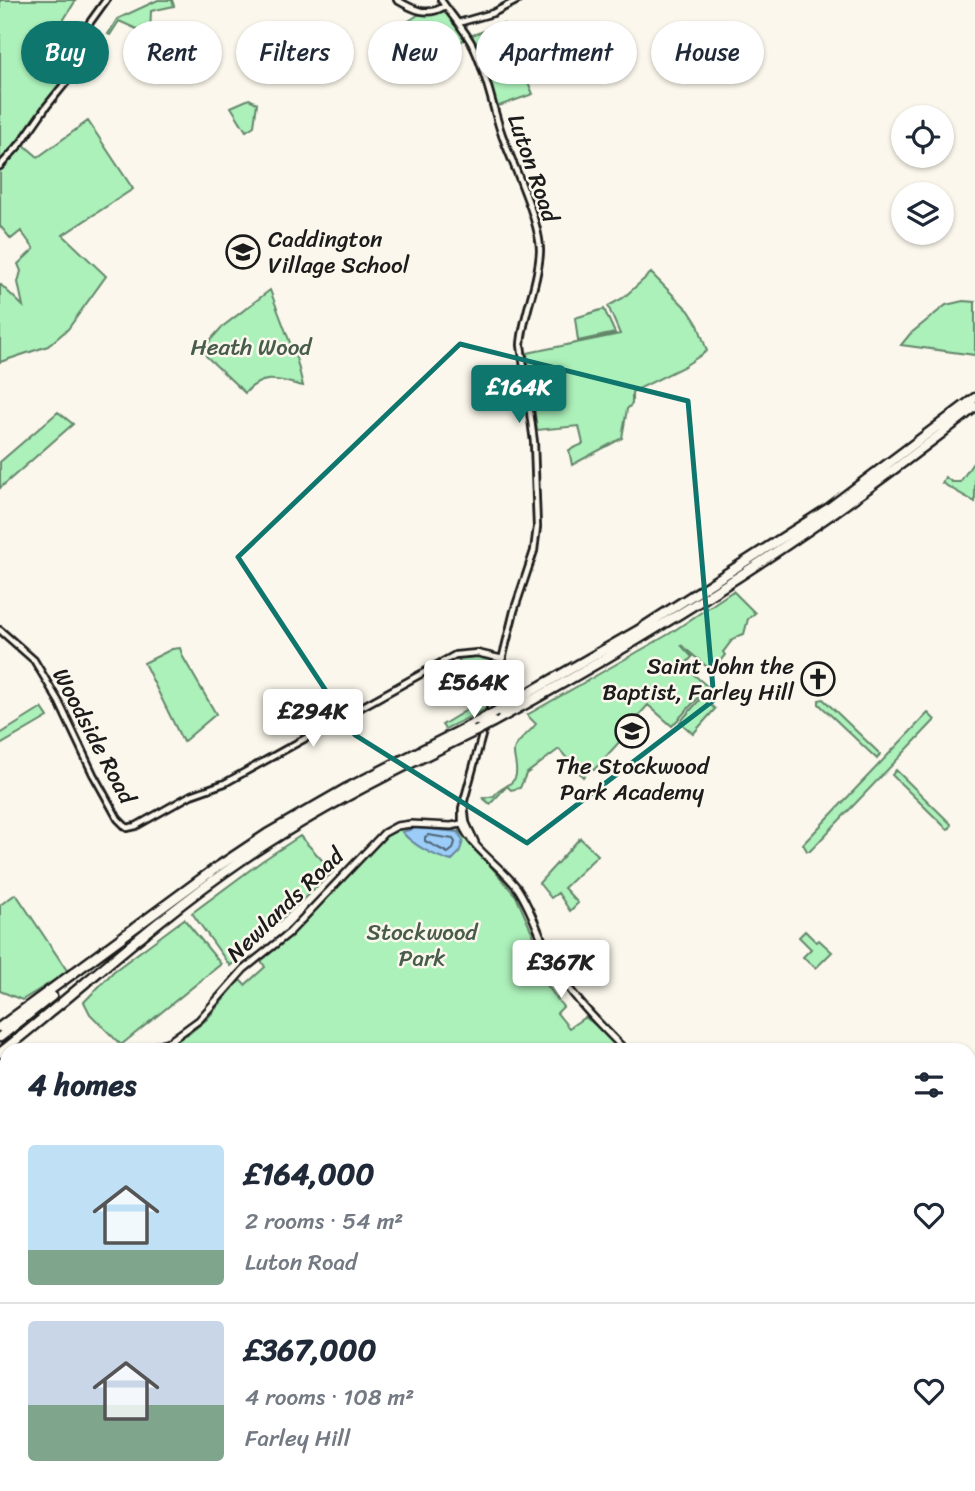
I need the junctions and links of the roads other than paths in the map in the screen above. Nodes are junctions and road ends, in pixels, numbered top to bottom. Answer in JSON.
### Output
{"nodes":[{"id":1,"x":106,"y":0,"type":"edge"},
{"id":2,"x":397,"y":0,"type":"edge"},
{"id":3,"x":441,"y":0,"type":"edge"},
{"id":4,"x":518,"y":0,"type":"edge"},
{"id":5,"x":445,"y":6,"type":"junction"},
{"id":6,"x":456,"y":21,"type":"edge"},
{"id":7,"x":462,"y":22,"type":"edge"},
{"id":8,"x":462,"y":29,"type":"edge"},
{"id":9,"x":0,"y":166,"type":"edge"},
{"id":10,"x":975,"y":398,"type":"edge"},
{"id":11,"x":975,"y":407,"type":"edge"},
{"id":12,"x":0,"y":630,"type":"edge"},
{"id":13,"x":503,"y":659,"type":"junction"},
{"id":14,"x":464,"y":823,"type":"junction"},
{"id":15,"x":452,"y":826,"type":"junction"},
{"id":16,"x":465,"y":833,"type":"junction"},
{"id":17,"x":475,"y":842,"type":"junction"},
{"id":18,"x":167,"y":905,"type":"junction"},
{"id":19,"x":54,"y":1010,"type":"junction"},
{"id":20,"x":0,"y":1027,"type":"edge"},
{"id":21,"x":0,"y":1038,"type":"edge"},
{"id":22,"x":15,"y":1043,"type":"edge"},
{"id":23,"x":17,"y":1043,"type":"edge"},
{"id":24,"x":162,"y":1043,"type":"edge"},
{"id":25,"x":618,"y":1043,"type":"edge"}],
"edges":[{"from":1,"to":9,"type":"street"},
{"from":2,"to":5,"type":"street"},
{"from":3,"to":5,"type":"street","name":"Luton Road"},
{"from":4,"to":7,"type":"street"},
{"from":5,"to":6,"type":"street","name":"Luton Road"},
{"from":8,"to":13,"type":"street","name":"Luton Road"},
{"from":10,"to":18,"type":"highway","bridge":true},
{"from":11,"to":19,"type":"highway","bridge":true},
{"from":12,"to":13,"type":"street","name":"Woodside Road"},
{"from":13,"to":14,"type":"street","name":"Luton Road"},
{"from":14,"to":15,"type":"main road","name":"Newlands Road"},
{"from":14,"to":16,"type":"main road"},
{"from":14,"to":17,"type":"main road"},
{"from":15,"to":16,"type":"main road"},
{"from":15,"to":24,"type":"main road","name":"Newlands Road"},
{"from":16,"to":17,"type":"main road"},
{"from":17,"to":25,"type":"main road"},
{"from":18,"to":20,"type":"highway"},
{"from":18,"to":21,"type":"highway"},
{"from":19,"to":22,"type":"highway"},
{"from":19,"to":23,"type":"highway"}]}
